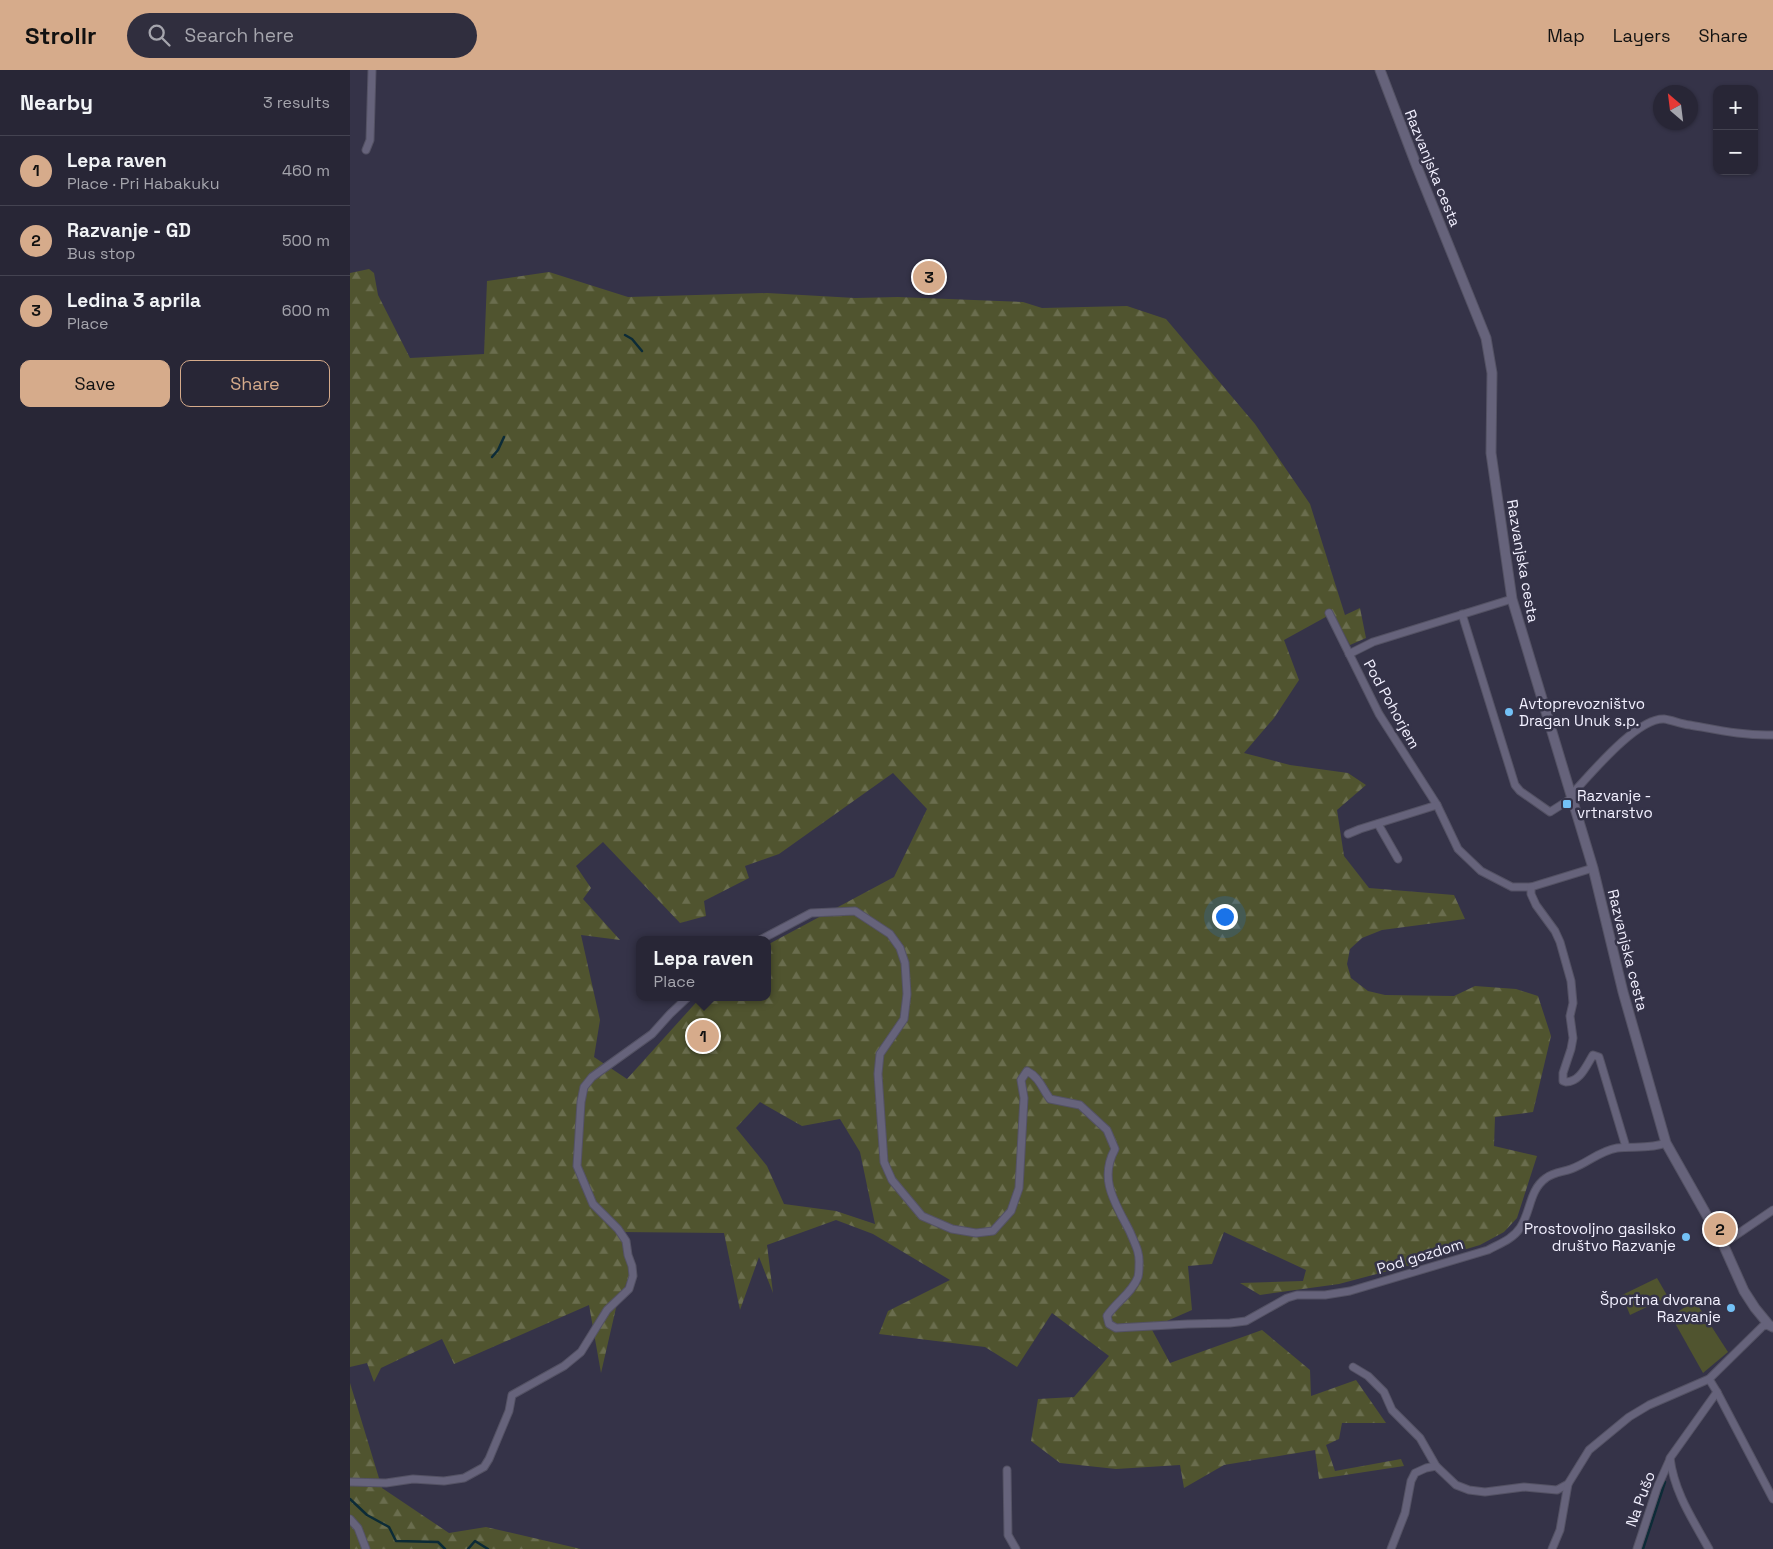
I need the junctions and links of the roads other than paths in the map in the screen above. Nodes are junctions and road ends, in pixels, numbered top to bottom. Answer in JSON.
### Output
{"nodes":[{"id":1,"x":372,"y":70,"type":"edge"},
{"id":2,"x":1380,"y":70,"type":"edge"},
{"id":3,"x":366,"y":150,"type":"dead end"},
{"id":4,"x":1512,"y":599,"type":"junction"},
{"id":5,"x":1329,"y":613,"type":"dead end"},
{"id":6,"x":1462,"y":614,"type":"junction"},
{"id":7,"x":1349,"y":654,"type":"junction"},
{"id":8,"x":1773,"y":735,"type":"edge"},
{"id":9,"x":1571,"y":796,"type":"junction"},
{"id":10,"x":1437,"y":805,"type":"junction"},
{"id":11,"x":1378,"y":824,"type":"junction"},
{"id":12,"x":1348,"y":834,"type":"dead end"},
{"id":13,"x":1398,"y":859,"type":"dead end"},
{"id":14,"x":1592,"y":868,"type":"junction"},
{"id":15,"x":1531,"y":887,"type":"junction"},
{"id":16,"x":768,"y":936,"type":"edge"},
{"id":17,"x":684,"y":1001,"type":"edge"},
{"id":18,"x":1666,"y":1143,"type":"junction"},
{"id":19,"x":1626,"y":1147,"type":"junction"},
{"id":20,"x":1773,"y":1210,"type":"edge"},
{"id":21,"x":1723,"y":1244,"type":"junction"},
{"id":22,"x":1768,"y":1326,"type":"edge"},
{"id":23,"x":1353,"y":1366,"type":"dead end"},
{"id":24,"x":1709,"y":1379,"type":"junction"},
{"id":25,"x":1717,"y":1392,"type":"junction"},
{"id":26,"x":1670,"y":1458,"type":"junction"},
{"id":27,"x":1436,"y":1466,"type":"junction"},
{"id":28,"x":1007,"y":1470,"type":"dead end"},
{"id":29,"x":350,"y":1482,"type":"edge"},
{"id":30,"x":1568,"y":1484,"type":"junction"},
{"id":31,"x":1773,"y":1499,"type":"edge"},
{"id":32,"x":350,"y":1518,"type":"edge"},
{"id":33,"x":366,"y":1549,"type":"edge"},
{"id":34,"x":1016,"y":1549,"type":"edge"},
{"id":35,"x":1391,"y":1549,"type":"edge"},
{"id":36,"x":1552,"y":1549,"type":"edge"},
{"id":37,"x":1637,"y":1549,"type":"edge"},
{"id":38,"x":1710,"y":1549,"type":"edge"}],
"edges":[{"from":1,"to":3,"type":"street"},
{"from":2,"to":4,"type":"street","name":"Razvanjska cesta"},
{"from":4,"to":6,"type":"street"},
{"from":4,"to":9,"type":"street","name":"Razvanjska cesta"},
{"from":5,"to":7,"type":"street","name":"Pod Pohorjem"},
{"from":6,"to":7,"type":"street"},
{"from":6,"to":9,"type":"street"},
{"from":7,"to":10,"type":"street","name":"Pod Pohorjem"},
{"from":8,"to":9,"type":"street"},
{"from":9,"to":14,"type":"street","name":"Razvanjska cesta"},
{"from":10,"to":11,"type":"street"},
{"from":10,"to":15,"type":"street","name":"Pod Pohorjem"},
{"from":11,"to":12,"type":"street"},
{"from":11,"to":13,"type":"street"},
{"from":14,"to":15,"type":"street","name":"Pod Pohorjem"},
{"from":14,"to":18,"type":"street","name":"Razvanjska cesta"},
{"from":15,"to":19,"type":"street"},
{"from":16,"to":19,"type":"street","name":"Pod gozdom"},
{"from":17,"to":29,"type":"street"},
{"from":18,"to":19,"type":"street","name":"Pod gozdom"},
{"from":18,"to":21,"type":"street","name":"Razvanjska cesta"},
{"from":20,"to":21,"type":"street"},
{"from":21,"to":22,"type":"street","name":"Razvanjska cesta"},
{"from":22,"to":24,"type":"street"},
{"from":23,"to":27,"type":"street"},
{"from":24,"to":25,"type":"street"},
{"from":24,"to":30,"type":"street"},
{"from":25,"to":26,"type":"street","name":"Na Pušo"},
{"from":25,"to":31,"type":"street"},
{"from":26,"to":37,"type":"street","name":"Na Pušo"},
{"from":26,"to":38,"type":"street"},
{"from":27,"to":30,"type":"street"},
{"from":27,"to":35,"type":"street"},
{"from":28,"to":34,"type":"street"},
{"from":30,"to":36,"type":"street"},
{"from":32,"to":33,"type":"street"}]}
